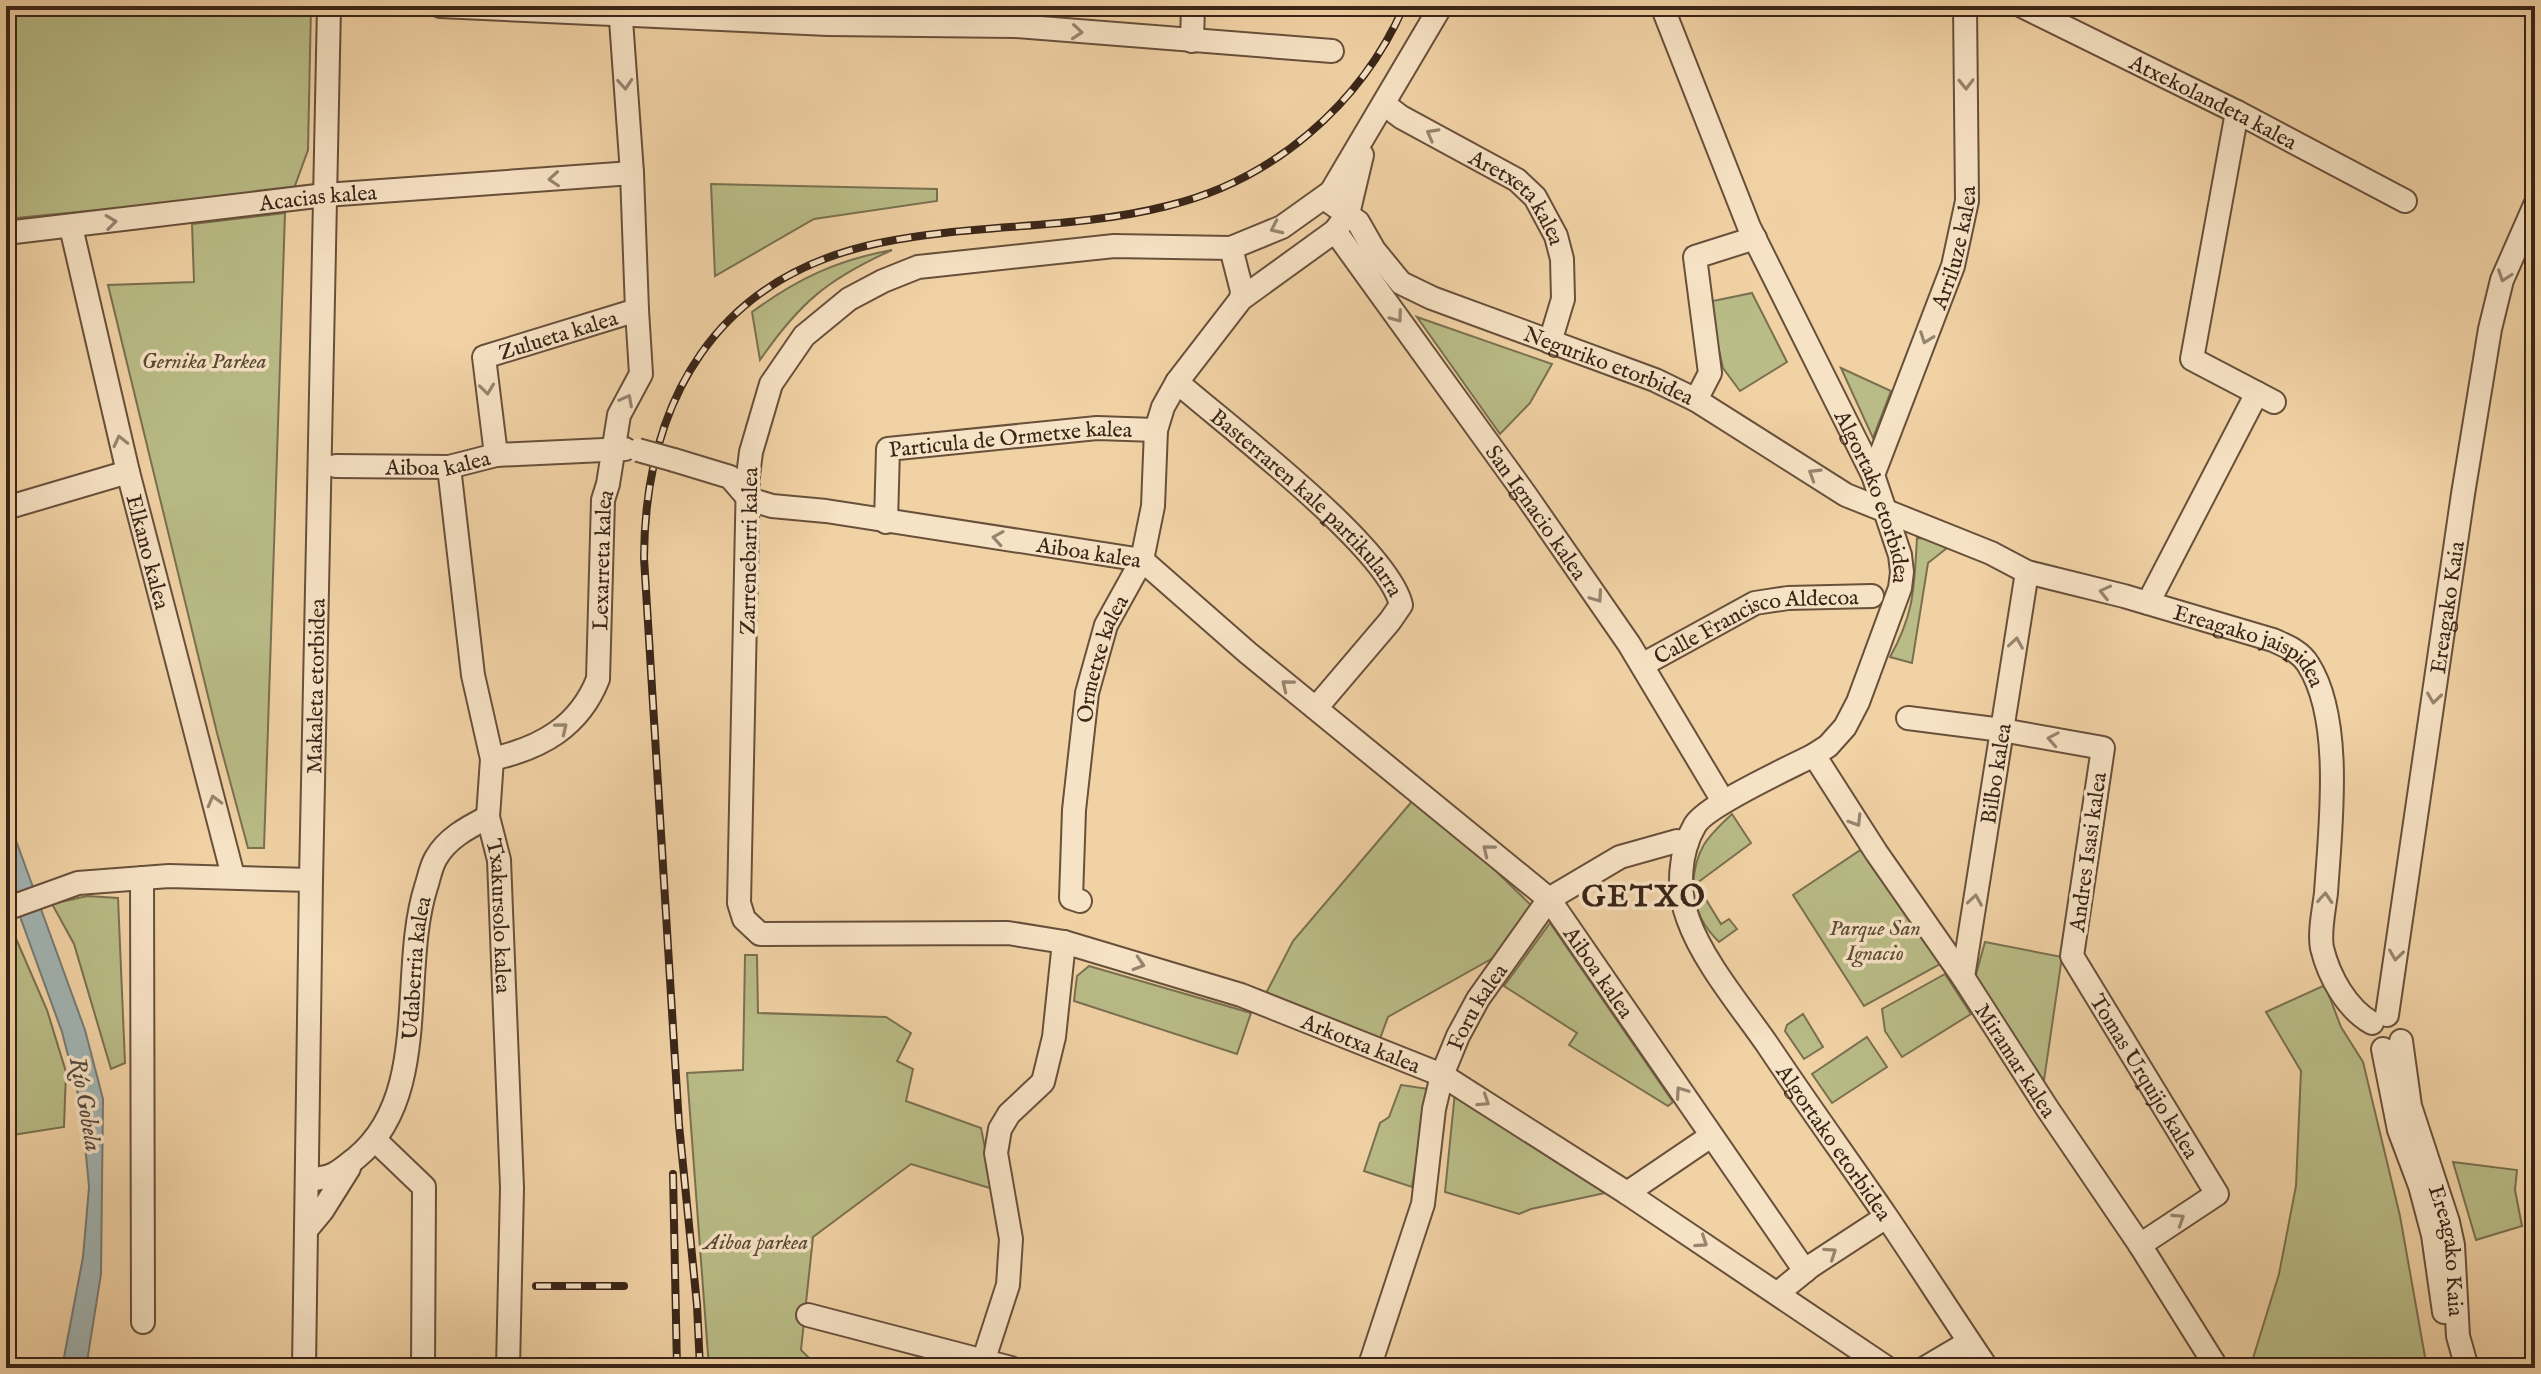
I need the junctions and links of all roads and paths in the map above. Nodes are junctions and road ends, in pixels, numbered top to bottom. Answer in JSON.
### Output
{"nodes":[{"id":1,"x":329,"y":6,"type":"edge"},
{"id":2,"x":440,"y":6,"type":"edge"},
{"id":3,"x":1193,"y":6,"type":"edge"},
{"id":4,"x":1441,"y":6,"type":"edge"},
{"id":5,"x":1662,"y":6,"type":"edge"},
{"id":6,"x":1965,"y":6,"type":"edge"},
{"id":7,"x":2022,"y":6,"type":"edge"},
{"id":8,"x":620,"y":10,"type":"edge"},
{"id":9,"x":797,"y":13,"type":"edge"},
{"id":10,"x":1192,"y":41,"type":"junction"},
{"id":11,"x":1332,"y":51,"type":"dead end"},
{"id":12,"x":1384,"y":104,"type":"junction"},
{"id":13,"x":2237,"y":112,"type":"junction"},
{"id":14,"x":1366,"y":135,"type":"junction"},
{"id":15,"x":632,"y":173,"type":"junction"},
{"id":16,"x":325,"y":195,"type":"junction"},
{"id":17,"x":1324,"y":198,"type":"junction"},
{"id":18,"x":2405,"y":201,"type":"dead end"},
{"id":19,"x":2535,"y":205,"type":"edge"},
{"id":20,"x":1341,"y":223,"type":"junction"},
{"id":21,"x":71,"y":227,"type":"junction"},
{"id":22,"x":6,"y":233,"type":"edge"},
{"id":23,"x":1755,"y":238,"type":"junction"},
{"id":24,"x":1231,"y":248,"type":"junction"},
{"id":25,"x":1240,"y":288,"type":"junction"},
{"id":26,"x":636,"y":310,"type":"junction"},
{"id":27,"x":1550,"y":342,"type":"junction"},
{"id":28,"x":1177,"y":382,"type":"junction"},
{"id":29,"x":1696,"y":400,"type":"junction"},
{"id":30,"x":1156,"y":430,"type":"junction"},
{"id":31,"x":613,"y":448,"type":"junction"},
{"id":32,"x":496,"y":455,"type":"junction"},
{"id":33,"x":336,"y":466,"type":"dead end"},
{"id":34,"x":449,"y":467,"type":"junction"},
{"id":35,"x":128,"y":472,"type":"junction"},
{"id":36,"x":1873,"y":475,"type":"junction"},
{"id":37,"x":749,"y":499,"type":"junction"},
{"id":38,"x":6,"y":508,"type":"edge"},
{"id":39,"x":1883,"y":508,"type":"junction"},
{"id":40,"x":886,"y":522,"type":"junction"},
{"id":41,"x":1142,"y":560,"type":"junction"},
{"id":42,"x":2027,"y":572,"type":"junction"},
{"id":43,"x":1872,"y":596,"type":"dead end"},
{"id":44,"x":2148,"y":603,"type":"junction"},
{"id":45,"x":1642,"y":665,"type":"junction"},
{"id":46,"x":1316,"y":708,"type":"junction"},
{"id":47,"x":1908,"y":718,"type":"dead end"},
{"id":48,"x":2002,"y":730,"type":"junction"},
{"id":49,"x":1814,"y":755,"type":"junction"},
{"id":50,"x":492,"y":759,"type":"junction"},
{"id":51,"x":1723,"y":801,"type":"junction"},
{"id":52,"x":488,"y":817,"type":"junction"},
{"id":53,"x":1687,"y":843,"type":"junction"},
{"id":54,"x":233,"y":876,"type":"junction"},
{"id":55,"x":142,"y":878,"type":"junction"},
{"id":56,"x":311,"y":880,"type":"junction"},
{"id":57,"x":1549,"y":899,"type":"junction"},
{"id":58,"x":1080,"y":901,"type":"dead end"},
{"id":59,"x":6,"y":909,"type":"edge"},
{"id":60,"x":760,"y":934,"type":"joint"},
{"id":61,"x":1064,"y":942,"type":"junction"},
{"id":62,"x":2072,"y":956,"type":"joint"},
{"id":63,"x":1963,"y":977,"type":"junction"},
{"id":64,"x":2380,"y":1019,"type":"junction"},
{"id":65,"x":2392,"y":1045,"type":"junction"},
{"id":66,"x":1442,"y":1075,"type":"junction"},
{"id":67,"x":308,"y":1129,"type":"junction"},
{"id":68,"x":1711,"y":1136,"type":"junction"},
{"id":69,"x":375,"y":1140,"type":"junction"},
{"id":70,"x":353,"y":1160,"type":"junction"},
{"id":71,"x":307,"y":1180,"type":"junction"},
{"id":72,"x":1627,"y":1193,"type":"junction"},
{"id":73,"x":1886,"y":1217,"type":"junction"},
{"id":74,"x":307,"y":1229,"type":"junction"},
{"id":75,"x":2140,"y":1245,"type":"junction"},
{"id":76,"x":1805,"y":1271,"type":"junction"},
{"id":77,"x":1778,"y":1293,"type":"junction"},
{"id":78,"x":808,"y":1315,"type":"dead end"},
{"id":79,"x":143,"y":1322,"type":"dead end"},
{"id":80,"x":1969,"y":1342,"type":"junction"},
{"id":81,"x":982,"y":1364,"type":"edge"},
{"id":82,"x":304,"y":1368,"type":"edge"},
{"id":83,"x":423,"y":1368,"type":"edge"},
{"id":84,"x":508,"y":1368,"type":"edge"},
{"id":85,"x":1011,"y":1368,"type":"edge"},
{"id":86,"x":1369,"y":1368,"type":"edge"},
{"id":87,"x":1887,"y":1368,"type":"edge"},
{"id":88,"x":1925,"y":1368,"type":"edge"},
{"id":89,"x":1987,"y":1368,"type":"edge"},
{"id":90,"x":2217,"y":1368,"type":"edge"},
{"id":91,"x":2451,"y":1368,"type":"edge"},
{"id":92,"x":2467,"y":1368,"type":"edge"}],
"edges":[{"from":1,"to":16,"type":"street","name":"Makaleta etorbidea"},
{"from":2,"to":8,"type":"street"},
{"from":3,"to":10,"type":"street"},
{"from":4,"to":12,"type":"street"},
{"from":5,"to":23,"type":"street","name":"Algortako etorbidea"},
{"from":6,"to":36,"type":"street","name":"Arriluze kalea","one_way":true},
{"from":7,"to":13,"type":"street","name":"Atxekolandeta kalea"},
{"from":8,"to":9,"type":"street"},
{"from":8,"to":15,"type":"street","name":"Lexarreta kalea","one_way":true},
{"from":9,"to":10,"type":"street","one_way":true},
{"from":10,"to":11,"type":"street"},
{"from":12,"to":14,"type":"street"},
{"from":27,"to":12,"type":"street","name":"Aretxeta kalea","one_way":true},
{"from":13,"to":18,"type":"street","name":"Atxekolandeta kalea"},
{"from":13,"to":44,"type":"street"},
{"from":14,"to":17,"type":"street"},
{"from":14,"to":20,"type":"street"},
{"from":15,"to":16,"type":"street","name":"Acacias kalea","one_way":true},
{"from":15,"to":26,"type":"street","name":"Lexarreta kalea"},
{"from":21,"to":16,"type":"street","name":"Acacias kalea","one_way":true},
{"from":16,"to":56,"type":"street","name":"Makaleta etorbidea"},
{"from":17,"to":20,"type":"street","name":"Neguriko etorbidea"},
{"from":17,"to":24,"type":"street","one_way":true},
{"from":19,"to":64,"type":"street","name":"Ereagako Kaia","one_way":true},
{"from":20,"to":25,"type":"street"},
{"from":20,"to":27,"type":"street","name":"Neguriko etorbidea"},
{"from":20,"to":45,"type":"street","name":"San Ignacio kalea","one_way":true},
{"from":21,"to":22,"type":"street","name":"Acacias kalea"},
{"from":35,"to":21,"type":"street","name":"Elkano kalea","one_way":true},
{"from":23,"to":29,"type":"street"},
{"from":23,"to":36,"type":"street","name":"Algortako etorbidea"},
{"from":24,"to":25,"type":"street"},
{"from":24,"to":37,"type":"street","name":"Zarrenebarri kalea"},
{"from":25,"to":28,"type":"street","name":"Ormetxe kalea"},
{"from":31,"to":26,"type":"street","name":"Lexarreta kalea","one_way":true},
{"from":26,"to":32,"type":"street","name":"Zulueta kalea","one_way":true},
{"from":27,"to":29,"type":"street","name":"Neguriko etorbidea"},
{"from":28,"to":30,"type":"street","name":"Ormetxe kalea"},
{"from":28,"to":46,"type":"street","name":"Basterraren kale partikularra"},
{"from":39,"to":29,"type":"street","name":"Neguriko etorbidea","one_way":true},
{"from":30,"to":40,"type":"street","name":"Particula de Ormetxe kalea"},
{"from":30,"to":41,"type":"street","name":"Ormetxe kalea"},
{"from":31,"to":32,"type":"street","name":"Aiboa kalea"},
{"from":31,"to":37,"type":"street","name":"Aiboa kalea","bridge":true},
{"from":50,"to":31,"type":"street","name":"Lexarreta kalea","one_way":true},
{"from":32,"to":34,"type":"street","name":"Aiboa kalea"},
{"from":33,"to":34,"type":"street","name":"Aiboa kalea"},
{"from":34,"to":50,"type":"street","name":"Txakursolo kalea"},
{"from":35,"to":38,"type":"street"},
{"from":54,"to":35,"type":"street","name":"Elkano kalea","one_way":true},
{"from":36,"to":39,"type":"street","name":"Algortako etorbidea"},
{"from":37,"to":40,"type":"street","name":"Aiboa kalea"},
{"from":37,"to":60,"type":"street","name":"Zarrenebarri kalea"},
{"from":39,"to":42,"type":"street","name":"Ereagako jaispidea"},
{"from":39,"to":49,"type":"street","name":"Algortako etorbidea"},
{"from":41,"to":40,"type":"street","name":"Aiboa kalea","one_way":true},
{"from":46,"to":41,"type":"street","name":"Aiboa kalea","one_way":true},
{"from":41,"to":58,"type":"street","name":"Ormetxe kalea"},
{"from":44,"to":42,"type":"street","name":"Ereagako jaispidea","one_way":true},
{"from":48,"to":42,"type":"street","name":"Bilbo kalea","one_way":true},
{"from":43,"to":45,"type":"street","name":"Calle Francisco Aldecoa"},
{"from":64,"to":44,"type":"street","name":"Ereagako jaispidea","one_way":true},
{"from":45,"to":51,"type":"street","name":"San Ignacio kalea"},
{"from":57,"to":46,"type":"street","name":"Aiboa kalea","one_way":true},
{"from":47,"to":48,"type":"street"},
{"from":62,"to":48,"type":"street","name":"Andres Isasi kalea","one_way":true},
{"from":63,"to":48,"type":"street","name":"Bilbo kalea","one_way":true},
{"from":49,"to":51,"type":"street","name":"Algortako etorbidea"},
{"from":49,"to":63,"type":"street","name":"Miramar kalea","one_way":true},
{"from":50,"to":52,"type":"street","name":"Txakursolo kalea"},
{"from":51,"to":53,"type":"street","name":"Algortako etorbidea"},
{"from":52,"to":69,"type":"street","name":"Udaberria kalea"},
{"from":52,"to":84,"type":"street","name":"Txakursolo kalea"},
{"from":53,"to":57,"type":"street","name":"Foru kalea"},
{"from":53,"to":73,"type":"street","name":"Algortako etorbidea"},
{"from":54,"to":55,"type":"street"},
{"from":54,"to":56,"type":"street"},
{"from":55,"to":59,"type":"street"},
{"from":55,"to":79,"type":"street"},
{"from":56,"to":67,"type":"street","name":"Makaleta etorbidea"},
{"from":57,"to":66,"type":"street","name":"Foru kalea"},
{"from":68,"to":57,"type":"street","name":"Aiboa kalea","one_way":true},
{"from":60,"to":61,"type":"street","name":"Arkotxa kalea"},
{"from":61,"to":66,"type":"street","name":"Arkotxa kalea","one_way":true},
{"from":61,"to":81,"type":"street"},
{"from":75,"to":62,"type":"street","name":"Tomas Urquijo kalea","one_way":true},
{"from":63,"to":75,"type":"street","name":"Miramar kalea"},
{"from":64,"to":65,"type":"street","name":"Ereagako Kaia"},
{"from":65,"to":91,"type":"street","name":"Ereagako Kaia"},
{"from":65,"to":92,"type":"street","name":"Ereagako Kaia"},
{"from":66,"to":72,"type":"street","name":"Arkotxa kalea","one_way":true},
{"from":66,"to":86,"type":"street","name":"Foru kalea"},
{"from":67,"to":70,"type":"street"},
{"from":67,"to":71,"type":"street","name":"Makaleta etorbidea"},
{"from":68,"to":72,"type":"street"},
{"from":68,"to":76,"type":"street","name":"Aiboa kalea"},
{"from":69,"to":70,"type":"street","name":"Udaberria kalea"},
{"from":69,"to":83,"type":"street"},
{"from":70,"to":71,"type":"street","name":"Udaberria kalea"},
{"from":70,"to":74,"type":"street"},
{"from":71,"to":74,"type":"street","name":"Makaleta etorbidea"},
{"from":72,"to":77,"type":"street","name":"Arkotxa kalea","one_way":true},
{"from":76,"to":73,"type":"street","one_way":true},
{"from":73,"to":80,"type":"street","name":"Algortako etorbidea"},
{"from":74,"to":82,"type":"street","name":"Makaleta etorbidea"},
{"from":75,"to":90,"type":"street","name":"Miramar kalea"},
{"from":76,"to":77,"type":"street"},
{"from":77,"to":87,"type":"street","name":"Arkotxa kalea"},
{"from":78,"to":81,"type":"street"},
{"from":80,"to":88,"type":"street"},
{"from":80,"to":89,"type":"street","name":"Algortako etorbidea"},
{"from":81,"to":85,"type":"street"}]}
